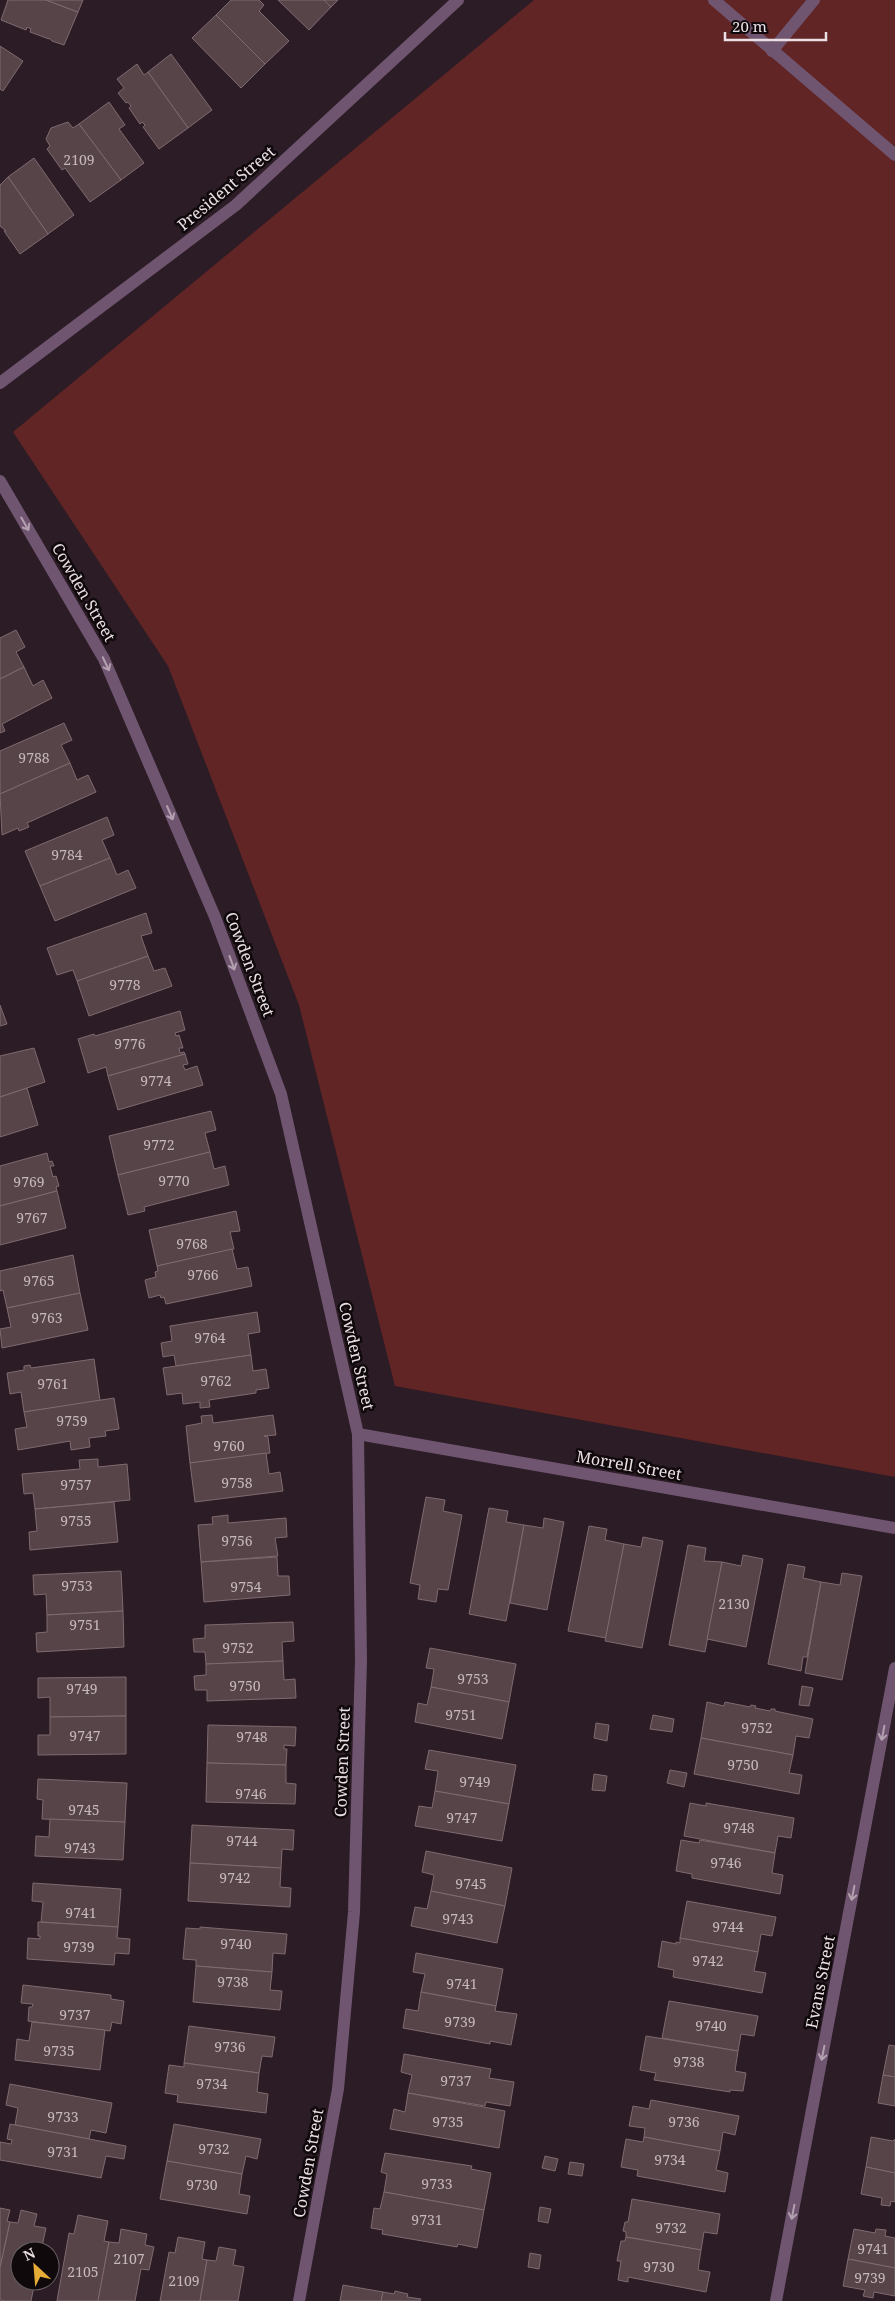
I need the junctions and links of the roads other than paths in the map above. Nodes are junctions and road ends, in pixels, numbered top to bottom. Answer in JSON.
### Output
{"nodes":[{"id":1,"x":458,"y":0,"type":"edge"},
{"id":2,"x":714,"y":0,"type":"edge"},
{"id":3,"x":814,"y":0,"type":"edge"},
{"id":4,"x":772,"y":51,"type":"junction"},
{"id":5,"x":895,"y":155,"type":"edge"},
{"id":6,"x":0,"y":383,"type":"edge"},
{"id":7,"x":0,"y":481,"type":"edge"},
{"id":8,"x":358,"y":1434,"type":"junction"},
{"id":9,"x":895,"y":1528,"type":"edge"},
{"id":10,"x":895,"y":1668,"type":"edge"},
{"id":11,"x":299,"y":2301,"type":"edge"},
{"id":12,"x":776,"y":2301,"type":"edge"}],
"edges":[{"from":1,"to":6,"type":"street","name":"President Street"},
{"from":2,"to":4,"type":"street"},
{"from":3,"to":4,"type":"street"},
{"from":4,"to":5,"type":"street"},
{"from":7,"to":8,"type":"street","name":"Cowden Street","one_way":true},
{"from":8,"to":9,"type":"street","name":"Morrell Street"},
{"from":8,"to":11,"type":"street","name":"Cowden Street"},
{"from":10,"to":12,"type":"street","name":"Evans Street","one_way":true}]}
